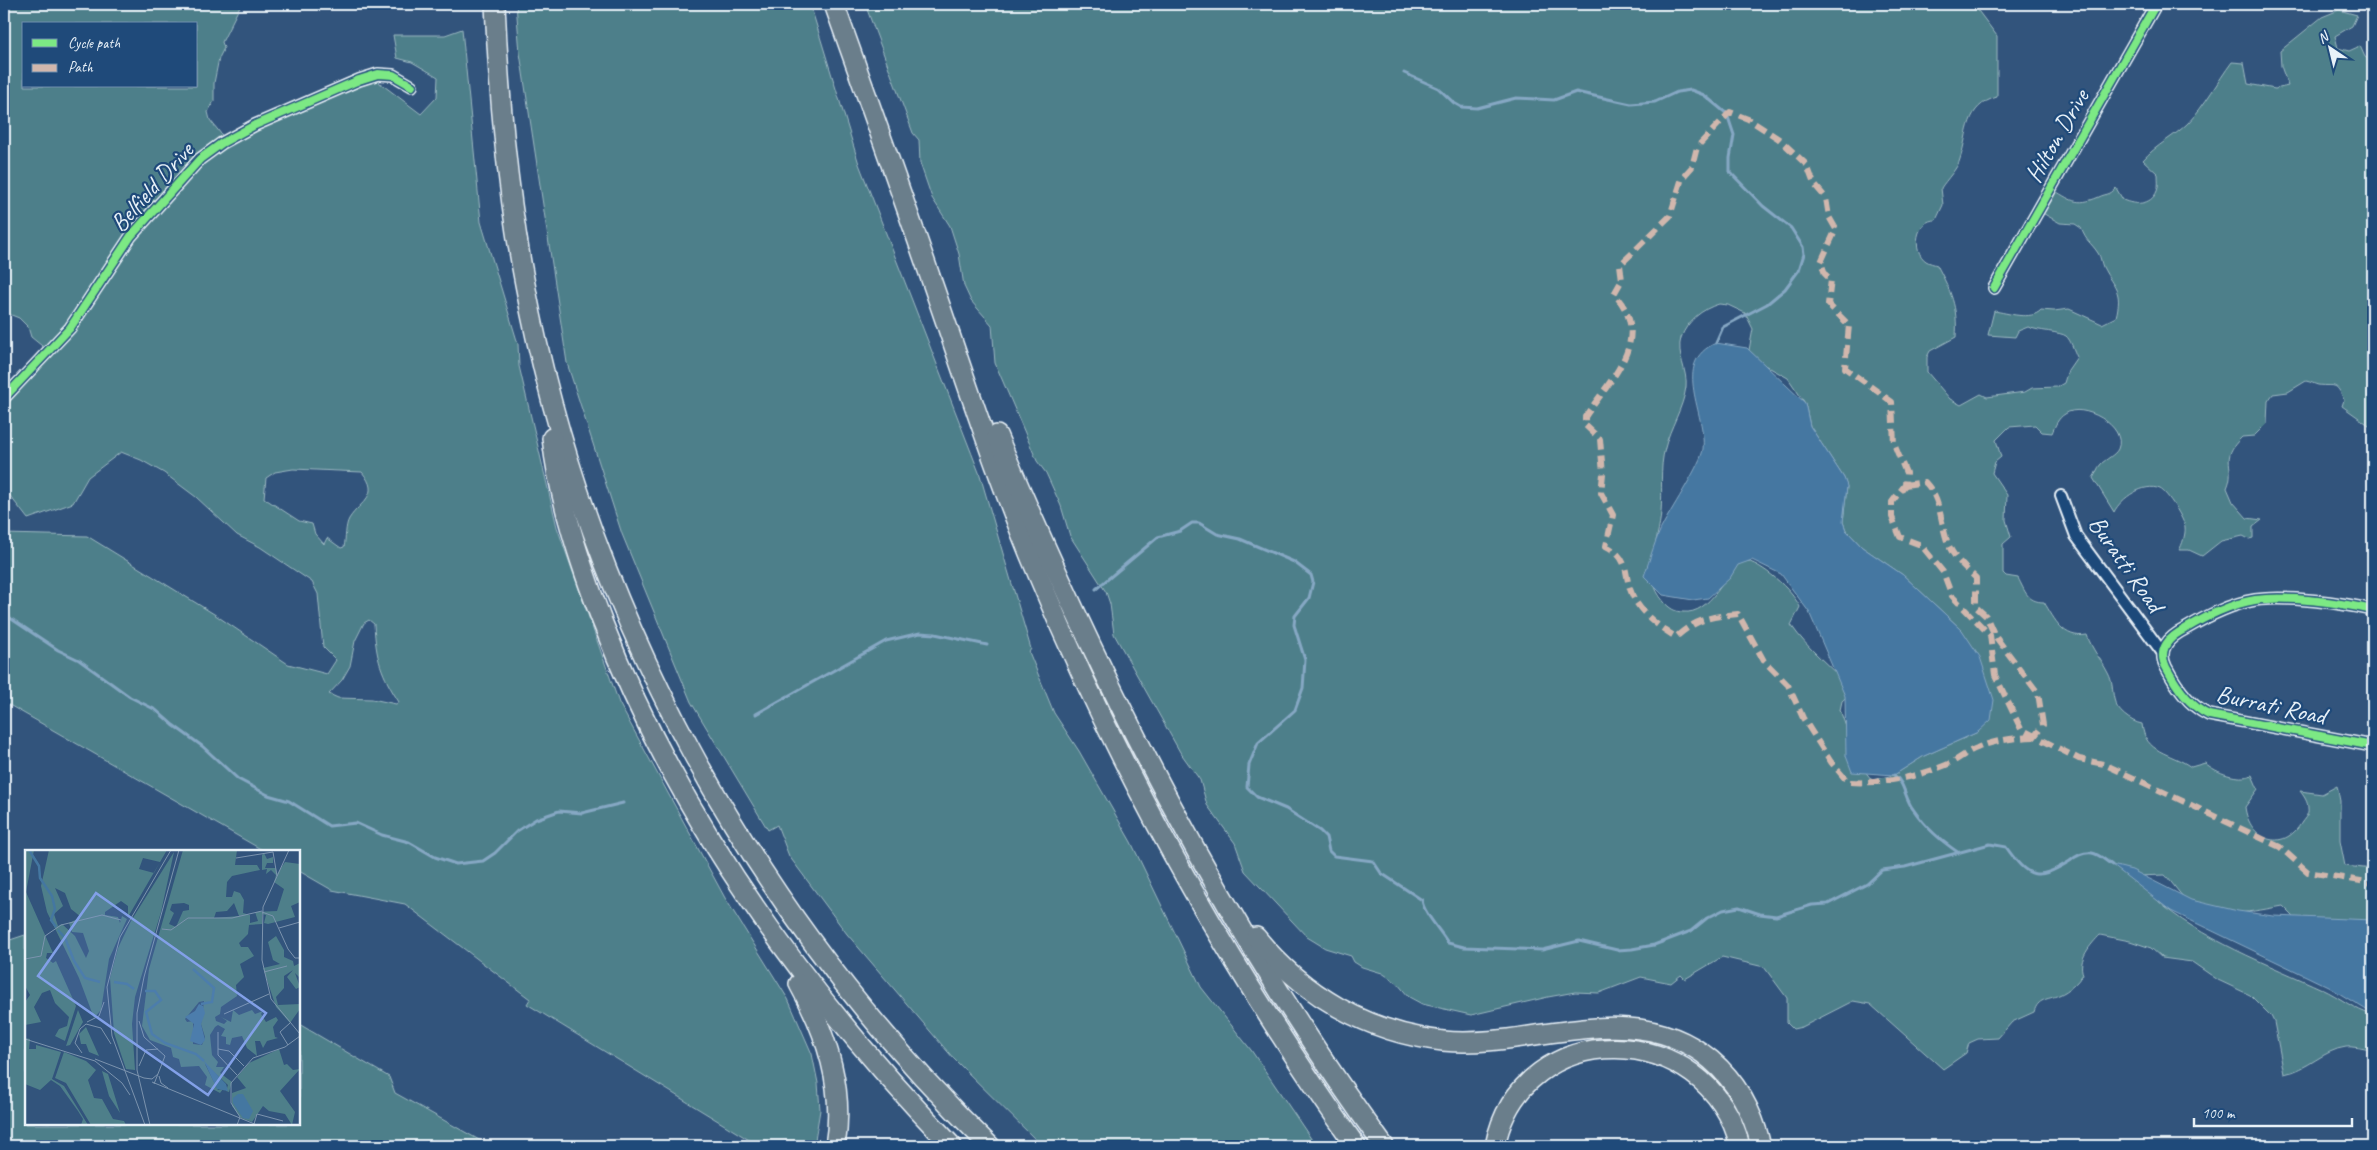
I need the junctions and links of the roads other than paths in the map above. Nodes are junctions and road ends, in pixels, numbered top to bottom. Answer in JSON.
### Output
{"nodes":[{"id":1,"x":495,"y":4,"type":"edge"},
{"id":2,"x":834,"y":4,"type":"edge"},
{"id":3,"x":2156,"y":4,"type":"edge"},
{"id":4,"x":412,"y":86,"type":"dead end"},
{"id":5,"x":934,"y":286,"type":"junction"},
{"id":6,"x":1994,"y":288,"type":"dead end"},
{"id":7,"x":546,"y":379,"type":"junction"},
{"id":8,"x":4,"y":398,"type":"edge"},
{"id":9,"x":2061,"y":496,"type":"dead end"},
{"id":10,"x":2373,"y":610,"type":"edge"},
{"id":11,"x":2162,"y":652,"type":"junction"},
{"id":12,"x":2373,"y":746,"type":"edge"},
{"id":13,"x":1178,"y":818,"type":"junction"},
{"id":14,"x":763,"y":920,"type":"junction"},
{"id":15,"x":835,"y":1146,"type":"edge"},
{"id":16,"x":952,"y":1146,"type":"edge"},
{"id":17,"x":990,"y":1146,"type":"edge"},
{"id":18,"x":1356,"y":1146,"type":"edge"},
{"id":19,"x":1384,"y":1146,"type":"edge"},
{"id":20,"x":1496,"y":1146,"type":"edge"},
{"id":21,"x":1740,"y":1146,"type":"edge"},
{"id":22,"x":1761,"y":1146,"type":"edge"}],
"edges":[{"from":1,"to":7,"type":"highway"},
{"from":2,"to":5,"type":"highway"},
{"from":3,"to":6,"type":"street","name":"Hilton Drive"},
{"from":4,"to":8,"type":"street","name":"Belfield Drive"},
{"from":5,"to":13,"type":"highway"},
{"from":5,"to":18,"type":"highway"},
{"from":7,"to":14,"type":"highway"},
{"from":7,"to":17,"type":"highway"},
{"from":9,"to":11,"type":"street","name":"Buratti Road"},
{"from":10,"to":11,"type":"street"},
{"from":11,"to":12,"type":"street","name":"Burrati Road"},
{"from":13,"to":19,"type":"highway"},
{"from":13,"to":22,"type":"highway"},
{"from":14,"to":15,"type":"highway"},
{"from":14,"to":16,"type":"highway"},
{"from":20,"to":21,"type":"highway"}]}
